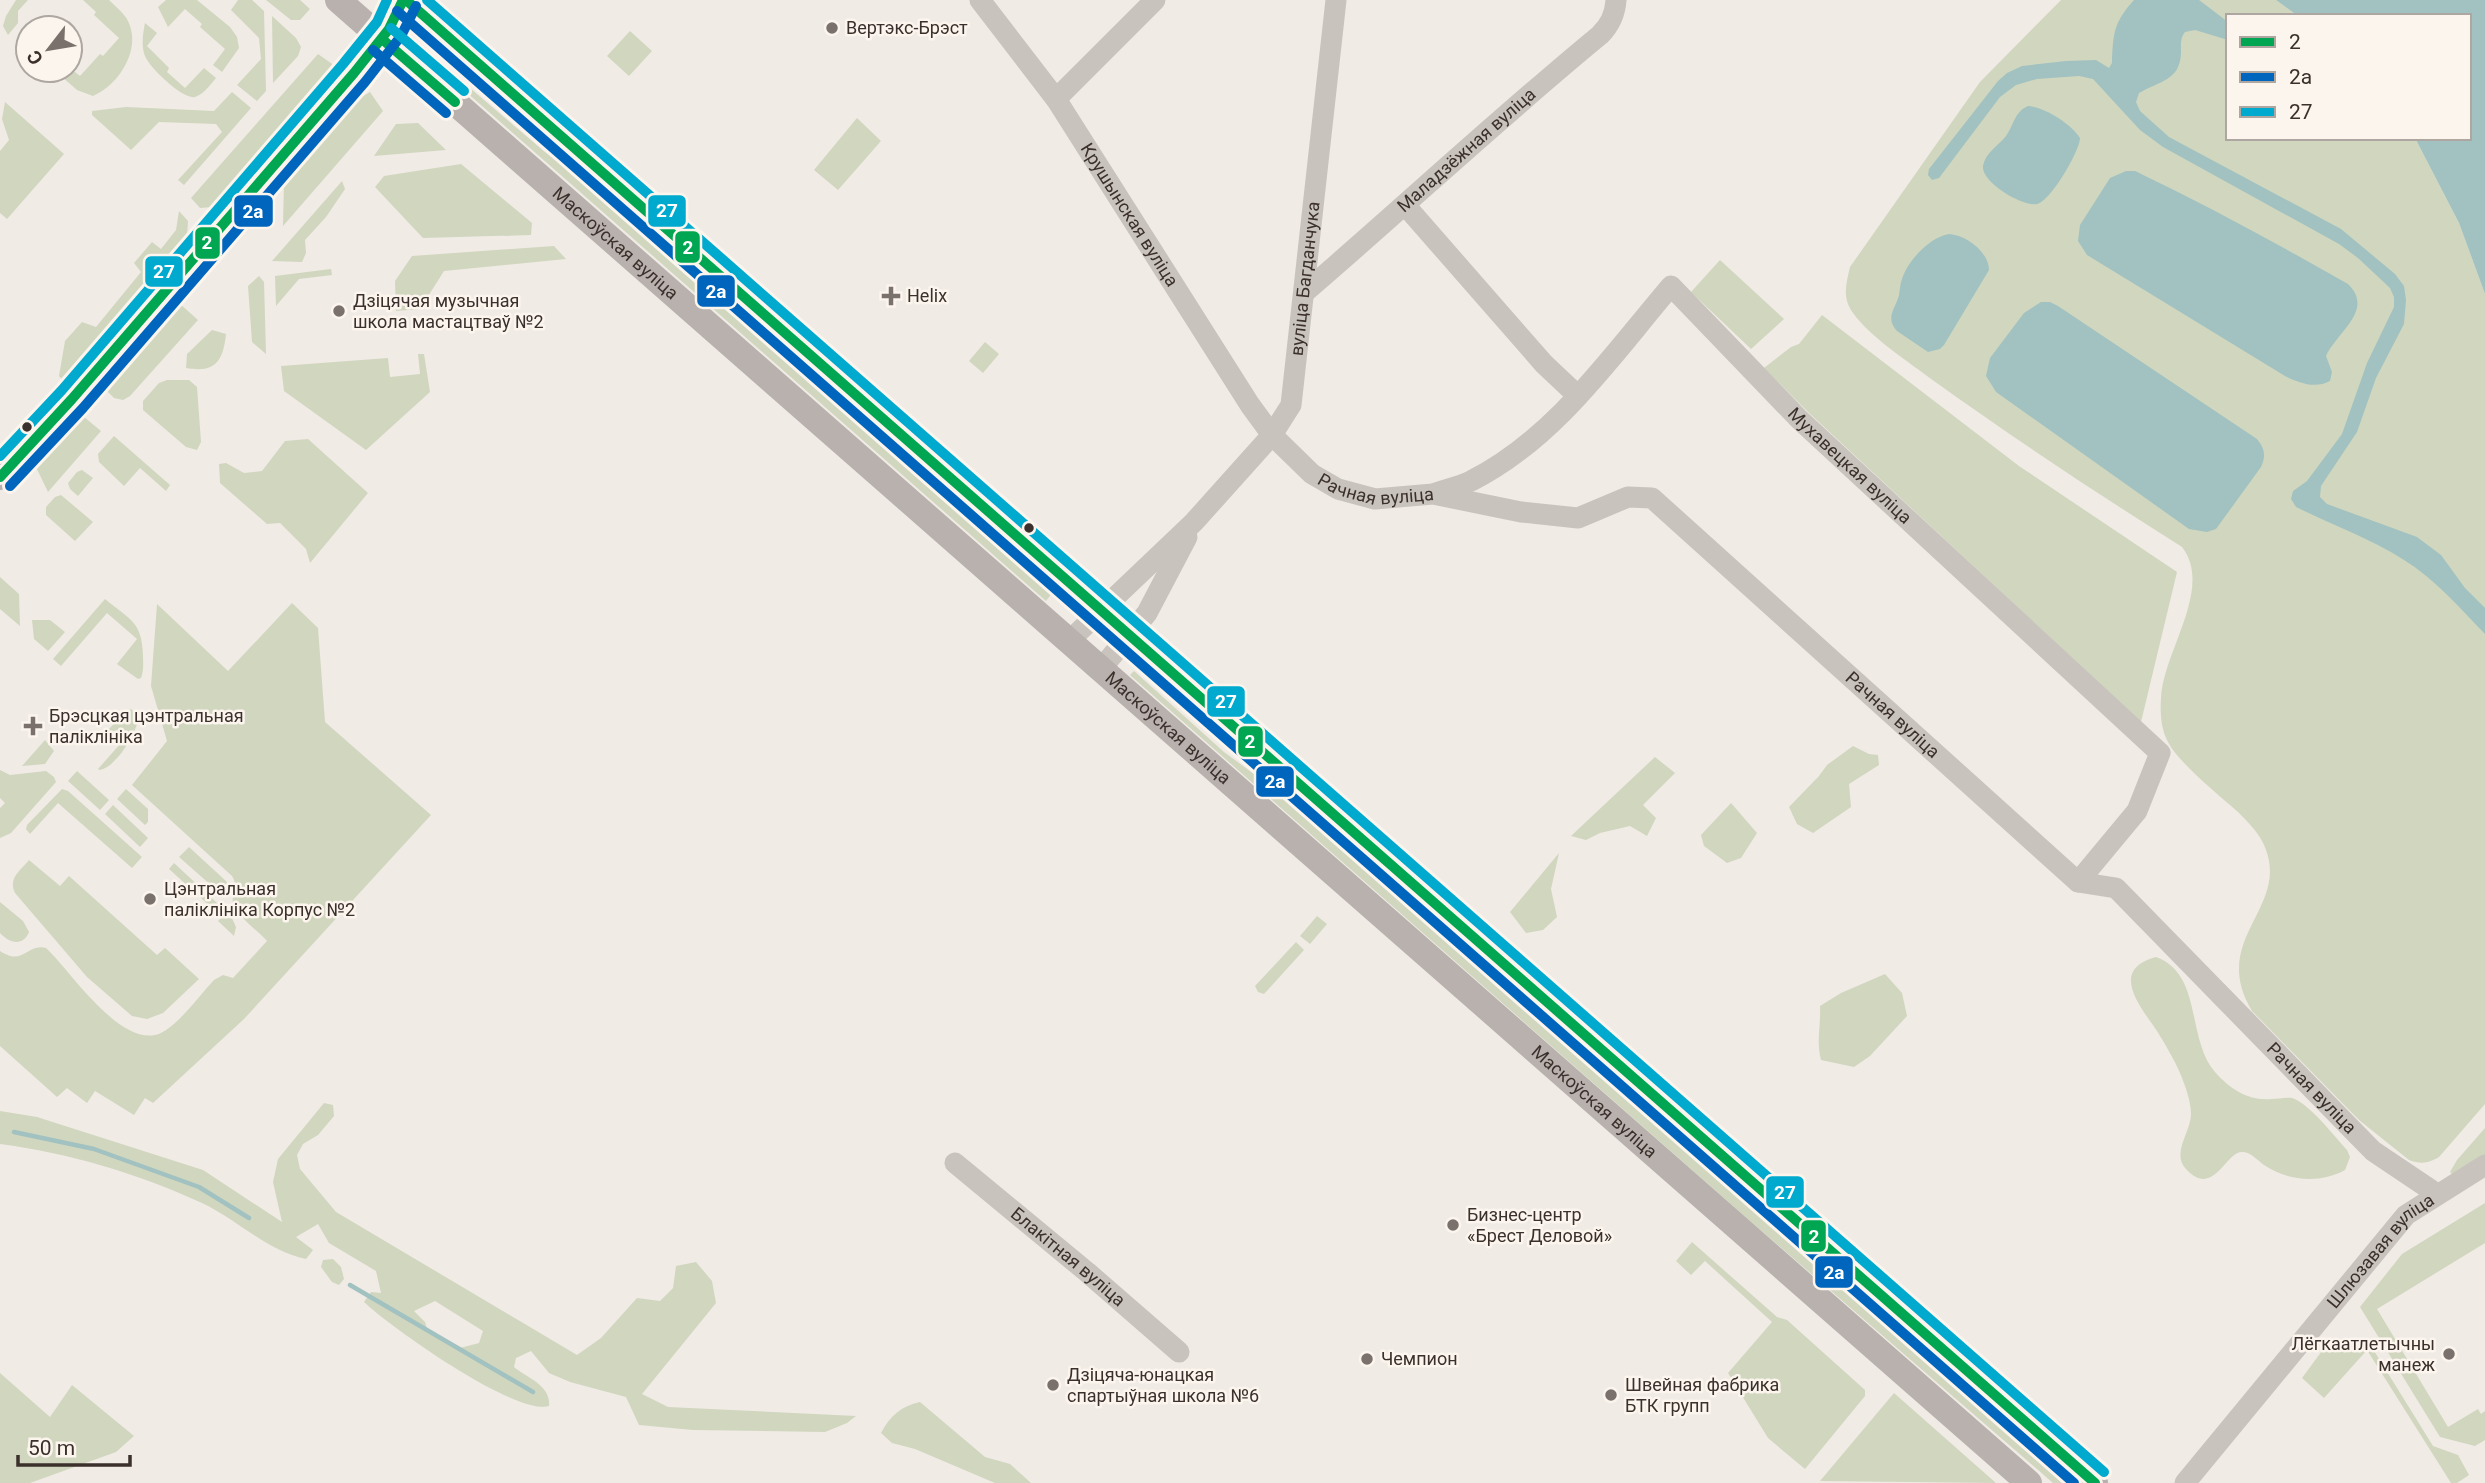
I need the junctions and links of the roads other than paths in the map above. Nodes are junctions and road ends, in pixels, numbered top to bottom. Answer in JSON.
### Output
{"nodes":[{"id":1,"x":338,"y":0,"type":"edge"},
{"id":2,"x":405,"y":0,"type":"edge"},
{"id":3,"x":981,"y":0,"type":"edge"},
{"id":4,"x":1155,"y":0,"type":"edge"},
{"id":5,"x":1336,"y":0,"type":"edge"},
{"id":6,"x":1616,"y":0,"type":"edge"},
{"id":7,"x":382,"y":39,"type":"junction"},
{"id":8,"x":1056,"y":99,"type":"junction"},
{"id":9,"x":1405,"y":205,"type":"junction"},
{"id":10,"x":1305,"y":292,"type":"junction"},
{"id":11,"x":1578,"y":396,"type":"junction"},
{"id":12,"x":1272,"y":435,"type":"junction"},
{"id":13,"x":0,"y":477,"type":"edge"},
{"id":14,"x":1433,"y":494,"type":"junction"},
{"id":15,"x":1194,"y":523,"type":"junction"},
{"id":16,"x":1100,"y":611,"type":"junction"},
{"id":17,"x":1129,"y":636,"type":"junction"},
{"id":18,"x":1069,"y":641,"type":"junction"},
{"id":19,"x":1101,"y":669,"type":"junction"},
{"id":20,"x":2078,"y":882,"type":"junction"},
{"id":21,"x":956,"y":1163,"type":"dead end"},
{"id":22,"x":2485,"y":1165,"type":"edge"},
{"id":23,"x":2437,"y":1194,"type":"junction"},
{"id":24,"x":1179,"y":1352,"type":"dead end"},
{"id":25,"x":2029,"y":1483,"type":"edge"},
{"id":26,"x":2095,"y":1483,"type":"edge"},
{"id":27,"x":2185,"y":1483,"type":"edge"}],
"edges":[{"from":1,"to":7,"type":"main road","name":"Маскоўская вуліца"},
{"from":2,"to":7,"type":"main road"},
{"from":2,"to":16,"type":"main road"},
{"from":3,"to":8,"type":"street","name":"Крушынская вуліца"},
{"from":4,"to":8,"type":"street"},
{"from":5,"to":10,"type":"street","name":"вуліца Багданчука"},
{"from":6,"to":9,"type":"street","name":"Маладзёжная вуліца"},
{"from":7,"to":13,"type":"main road"},
{"from":7,"to":18,"type":"main road","name":"Маскоўская вуліца"},
{"from":8,"to":12,"type":"street","name":"Крушынская вуліца"},
{"from":9,"to":10,"type":"street","name":"Маладзёжная вуліца"},
{"from":9,"to":11,"type":"street"},
{"from":10,"to":12,"type":"street","name":"вуліца Багданчука"},
{"from":11,"to":14,"type":"street","name":"Мухавецкая вуліца"},
{"from":11,"to":20,"type":"street","name":"Мухавецкая вуліца"},
{"from":12,"to":14,"type":"street","name":"Рачная вуліца"},
{"from":12,"to":15,"type":"street","name":"вуліца Багданчука"},
{"from":14,"to":20,"type":"street","name":"Рачная вуліца"},
{"from":15,"to":16,"type":"street","name":"вуліца Багданчука"},
{"from":15,"to":17,"type":"street","name":"вуліца Багданчука"},
{"from":16,"to":17,"type":"main road"},
{"from":16,"to":18,"type":"street","name":"вуліца Багданчука"},
{"from":17,"to":19,"type":"street","name":"вуліца Багданчука"},
{"from":17,"to":26,"type":"main road"},
{"from":18,"to":19,"type":"main road","name":"Маскоўская вуліца"},
{"from":19,"to":25,"type":"main road","name":"Маскоўская вуліца"},
{"from":20,"to":23,"type":"street","name":"Рачная вуліца"},
{"from":21,"to":24,"type":"street","name":"Блакітная вуліца"},
{"from":22,"to":23,"type":"street","name":"Шлюзавая вуліца"},
{"from":23,"to":27,"type":"street","name":"Шлюзавая вуліца"}]}
